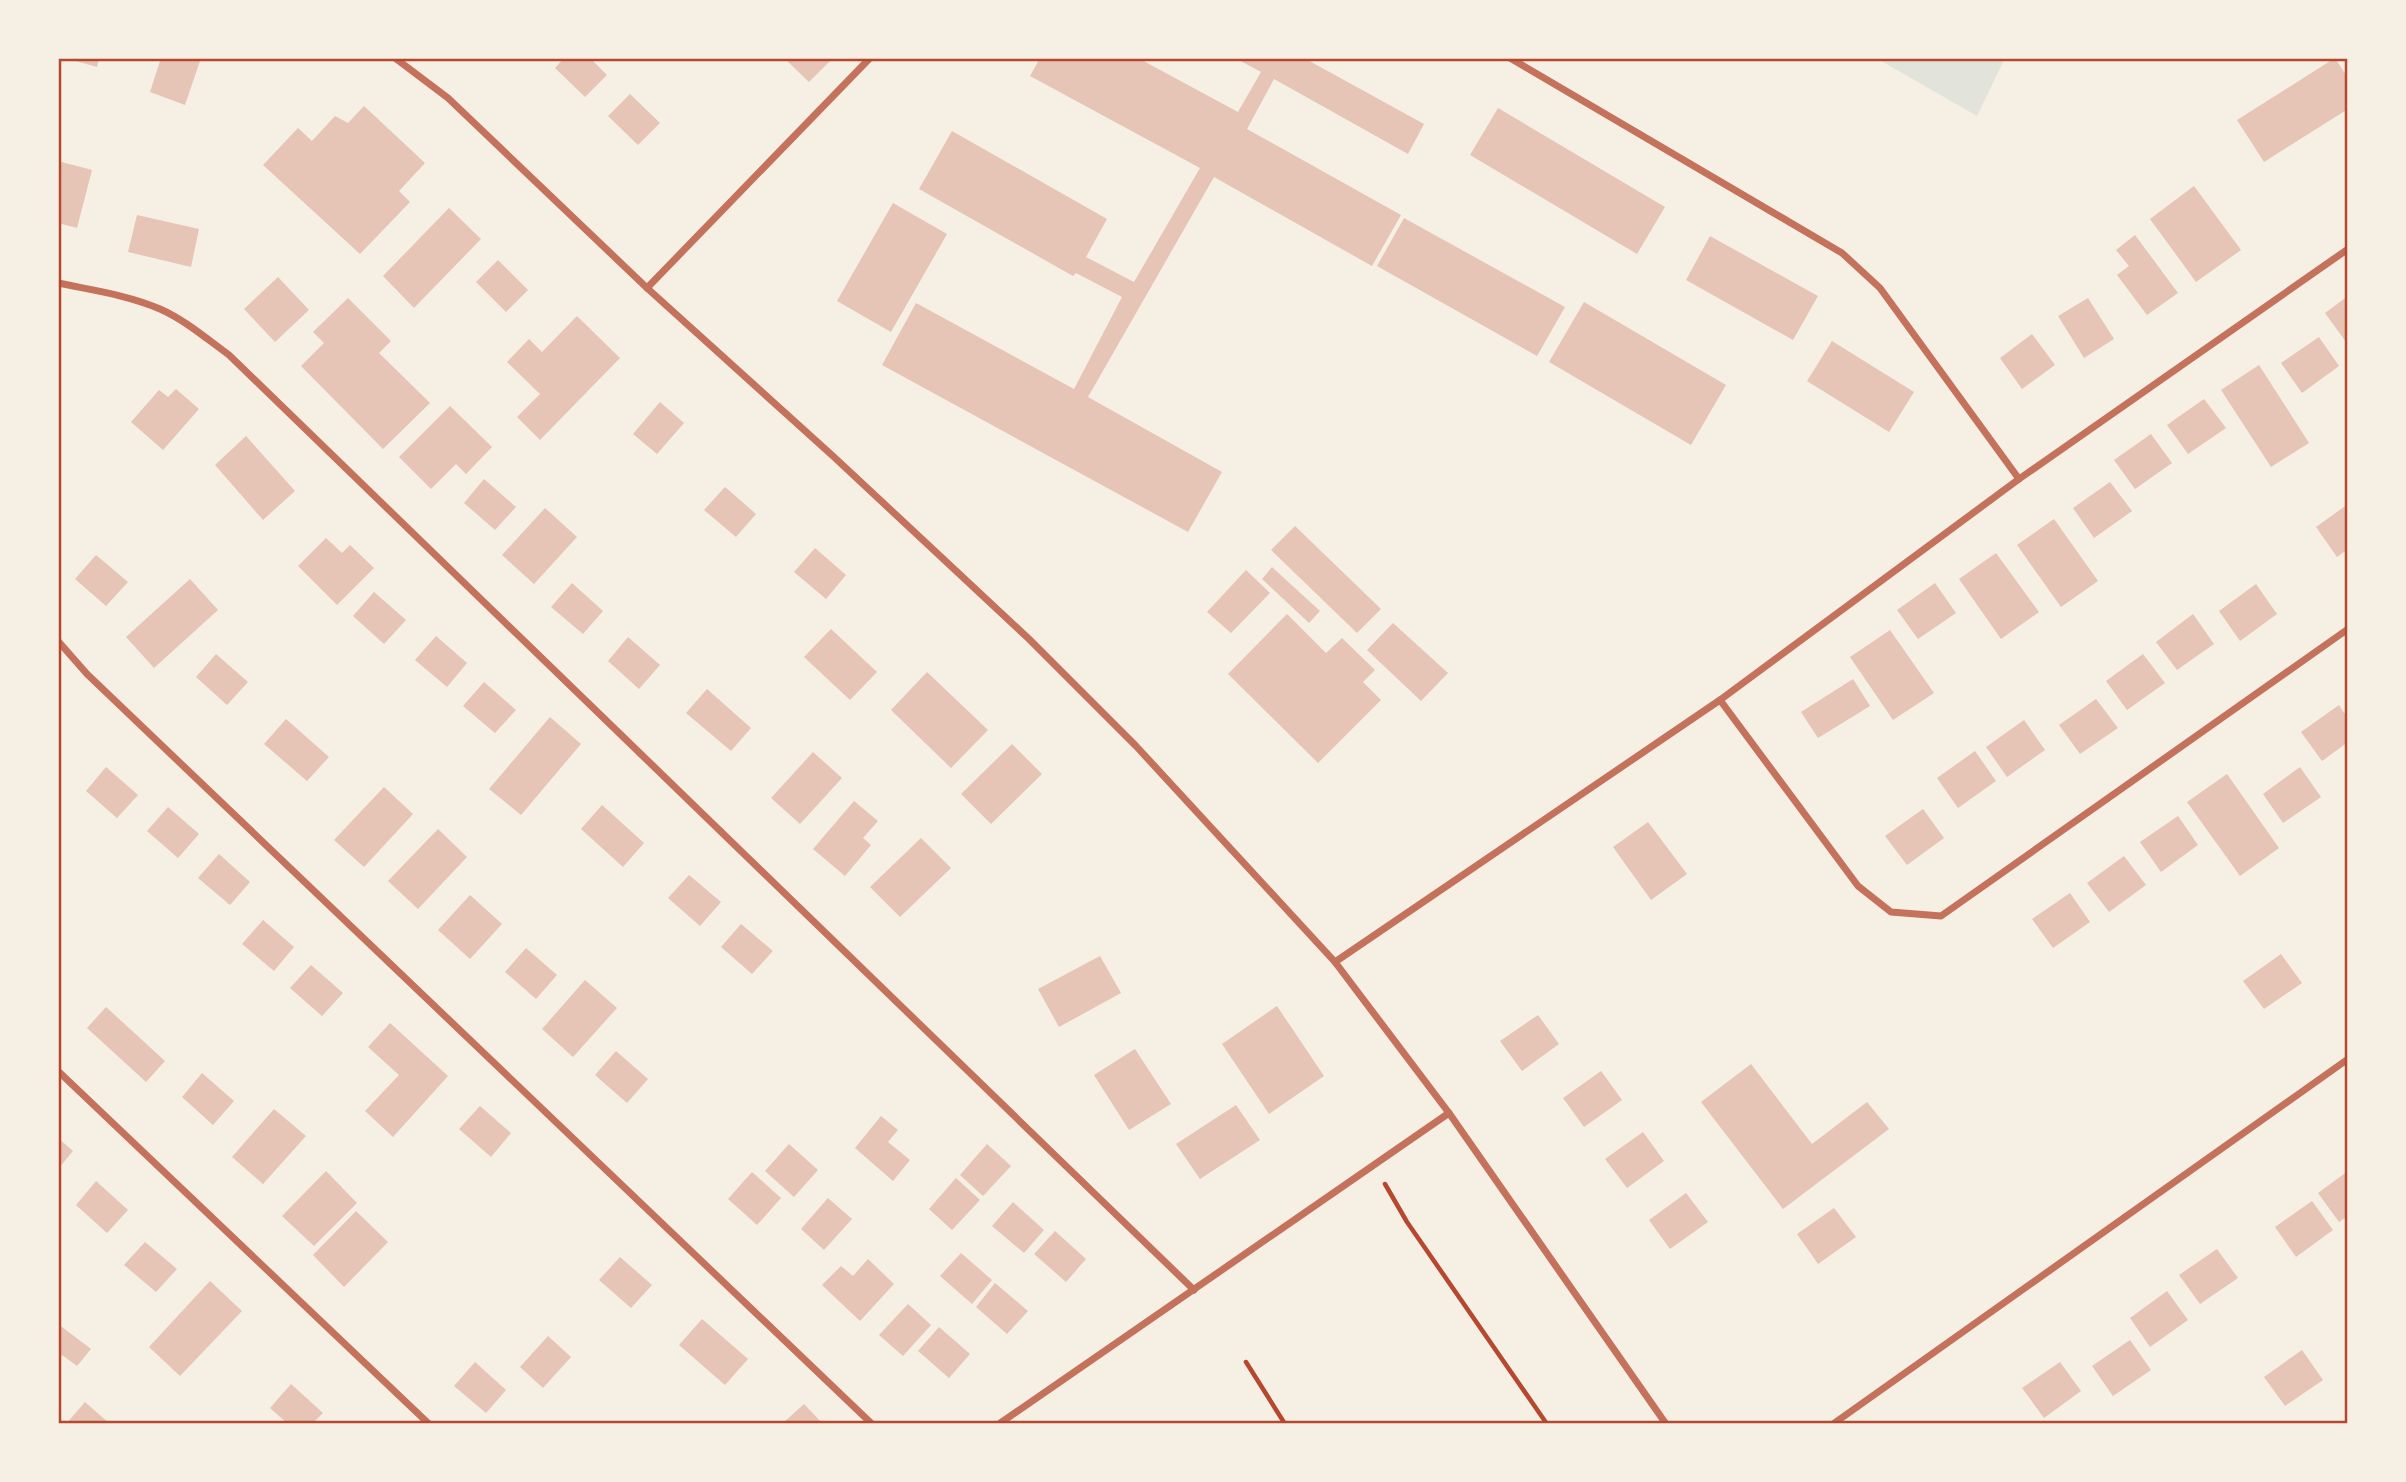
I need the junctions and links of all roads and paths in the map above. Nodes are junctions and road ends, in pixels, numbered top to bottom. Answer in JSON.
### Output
{"nodes":[{"id":1,"x":395,"y":58,"type":"edge"},
{"id":2,"x":870,"y":58,"type":"edge"},
{"id":3,"x":1510,"y":58,"type":"edge"},
{"id":4,"x":2348,"y":249,"type":"edge"},
{"id":5,"x":58,"y":283,"type":"edge"},
{"id":6,"x":647,"y":288,"type":"junction"},
{"id":7,"x":2019,"y":480,"type":"junction"},
{"id":8,"x":2348,"y":629,"type":"edge"},
{"id":9,"x":58,"y":641,"type":"edge"},
{"id":10,"x":1720,"y":700,"type":"junction"},
{"id":11,"x":1335,"y":962,"type":"junction"},
{"id":12,"x":2348,"y":1059,"type":"edge"},
{"id":13,"x":58,"y":1071,"type":"edge"},
{"id":14,"x":1449,"y":1113,"type":"junction"},
{"id":15,"x":1374,"y":1165,"type":"junction"},
{"id":16,"x":1194,"y":1290,"type":"junction"},
{"id":17,"x":1246,"y":1362,"type":"dead end"},
{"id":18,"x":429,"y":1424,"type":"edge"},
{"id":19,"x":872,"y":1424,"type":"edge"},
{"id":20,"x":999,"y":1424,"type":"edge"},
{"id":21,"x":1284,"y":1424,"type":"edge"},
{"id":22,"x":1547,"y":1424,"type":"edge"},
{"id":23,"x":1666,"y":1424,"type":"edge"},
{"id":24,"x":1833,"y":1424,"type":"edge"}],
"edges":[{"from":1,"to":6,"type":"street"},
{"from":2,"to":6,"type":"street"},
{"from":3,"to":7,"type":"street"},
{"from":4,"to":7,"type":"street"},
{"from":5,"to":16,"type":"street"},
{"from":6,"to":11,"type":"street"},
{"from":7,"to":10,"type":"street"},
{"from":8,"to":10,"type":"street"},
{"from":9,"to":19,"type":"street"},
{"from":10,"to":11,"type":"street"},
{"from":11,"to":14,"type":"street"},
{"from":12,"to":24,"type":"street"},
{"from":13,"to":18,"type":"street"},
{"from":14,"to":15,"type":"street"},
{"from":14,"to":23,"type":"street"},
{"from":15,"to":16,"type":"street"},
{"from":15,"to":22,"type":"path"},
{"from":16,"to":20,"type":"street"},
{"from":17,"to":21,"type":"path"}]}
